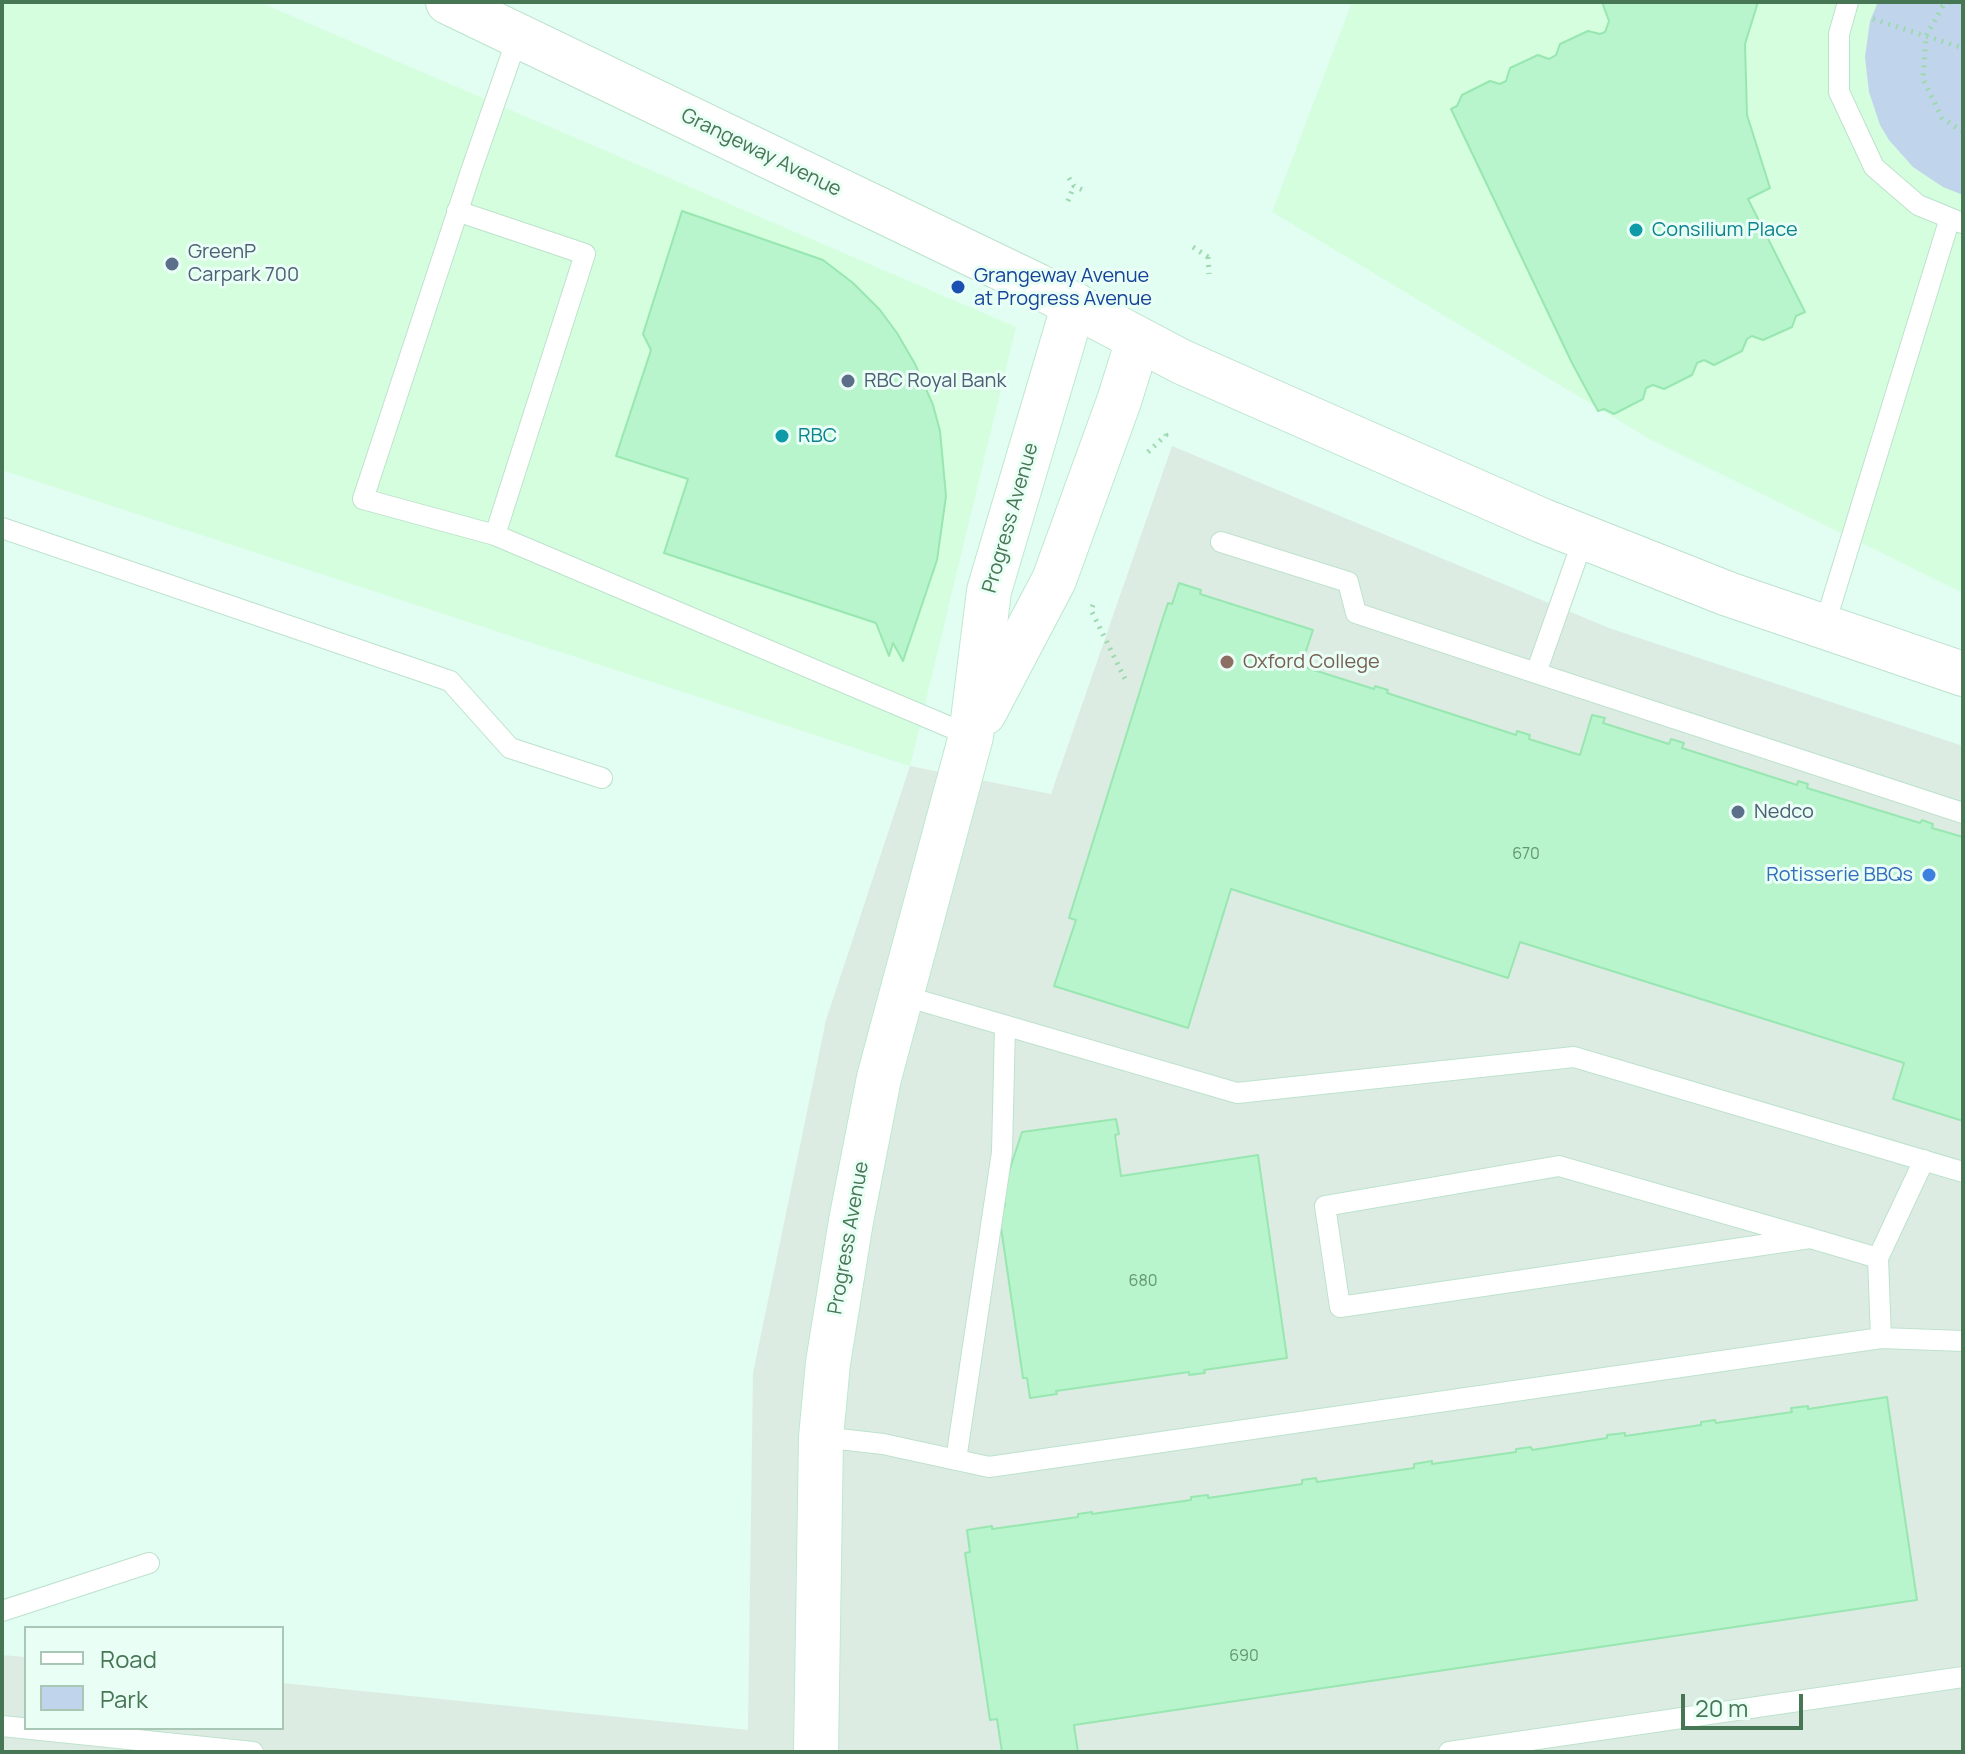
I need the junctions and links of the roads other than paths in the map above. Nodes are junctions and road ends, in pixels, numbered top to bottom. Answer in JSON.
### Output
{"nodes":[{"id":1,"x":448,"y":2,"type":"edge"},
{"id":2,"x":1847,"y":6,"type":"edge"},
{"id":3,"x":518,"y":36,"type":"junction"},
{"id":4,"x":457,"y":211,"type":"junction"},
{"id":5,"x":1957,"y":220,"type":"edge"},
{"id":6,"x":1074,"y":304,"type":"junction"},
{"id":7,"x":1138,"y":340,"type":"junction"},
{"id":8,"x":2,"y":528,"type":"edge"},
{"id":9,"x":495,"y":535,"type":"junction"},
{"id":10,"x":1584,"y":537,"type":"junction"},
{"id":11,"x":1221,"y":542,"type":"dead end"},
{"id":12,"x":1824,"y":627,"type":"junction"},
{"id":13,"x":1536,"y":673,"type":"junction"},
{"id":14,"x":1963,"y":674,"type":"edge"},
{"id":15,"x":971,"y":736,"type":"junction"},
{"id":16,"x":602,"y":778,"type":"dead end"},
{"id":17,"x":1963,"y":813,"type":"edge"},
{"id":18,"x":901,"y":995,"type":"junction"},
{"id":19,"x":1005,"y":1026,"type":"junction"},
{"id":20,"x":1924,"y":1160,"type":"junction"},
{"id":21,"x":1963,"y":1172,"type":"edge"},
{"id":22,"x":1810,"y":1238,"type":"junction"},
{"id":23,"x":1878,"y":1258,"type":"junction"},
{"id":24,"x":1881,"y":1338,"type":"junction"},
{"id":25,"x":1963,"y":1341,"type":"edge"},
{"id":26,"x":821,"y":1437,"type":"junction"},
{"id":27,"x":956,"y":1460,"type":"junction"},
{"id":28,"x":149,"y":1563,"type":"dead end"},
{"id":29,"x":2,"y":1611,"type":"edge"},
{"id":30,"x":1963,"y":1677,"type":"edge"},
{"id":31,"x":2,"y":1726,"type":"edge"},
{"id":32,"x":24,"y":1728,"type":"edge"},
{"id":33,"x":38,"y":1730,"type":"edge"},
{"id":34,"x":230,"y":1751,"type":"edge"},
{"id":35,"x":253,"y":1752,"type":"edge"},
{"id":36,"x":816,"y":1752,"type":"edge"},
{"id":37,"x":1449,"y":1752,"type":"edge"}],
"edges":[{"from":1,"to":3,"type":"main road","name":"Grangeway Avenue"},
{"from":2,"to":5,"type":"lane"},
{"from":3,"to":4,"type":"lane"},
{"from":3,"to":6,"type":"main road","name":"Grangeway Avenue"},
{"from":4,"to":9,"type":"lane"},
{"from":4,"to":9,"type":"lane"},
{"from":5,"to":12,"type":"lane"},
{"from":6,"to":7,"type":"main road"},
{"from":6,"to":15,"type":"main road","name":"Progress Avenue"},
{"from":7,"to":10,"type":"main road"},
{"from":7,"to":15,"type":"main road","name":"Progress Avenue"},
{"from":8,"to":16,"type":"lane"},
{"from":9,"to":15,"type":"lane"},
{"from":10,"to":12,"type":"main road"},
{"from":10,"to":13,"type":"lane"},
{"from":11,"to":13,"type":"lane"},
{"from":12,"to":14,"type":"main road"},
{"from":13,"to":17,"type":"lane"},
{"from":15,"to":18,"type":"main road","name":"Progress Avenue"},
{"from":18,"to":19,"type":"lane"},
{"from":18,"to":26,"type":"main road","name":"Progress Avenue"},
{"from":19,"to":20,"type":"lane"},
{"from":19,"to":27,"type":"lane"},
{"from":20,"to":21,"type":"lane"},
{"from":20,"to":23,"type":"lane"},
{"from":22,"to":22,"type":"lane"},
{"from":22,"to":23,"type":"lane"},
{"from":23,"to":24,"type":"lane"},
{"from":24,"to":25,"type":"lane"},
{"from":24,"to":27,"type":"lane"},
{"from":26,"to":27,"type":"lane"},
{"from":26,"to":36,"type":"main road","name":"Progress Avenue"},
{"from":28,"to":29,"type":"lane"},
{"from":30,"to":37,"type":"lane"},
{"from":31,"to":32,"type":"lane"},
{"from":33,"to":34,"type":"lane"},
{"from":34,"to":35,"type":"lane"}]}
